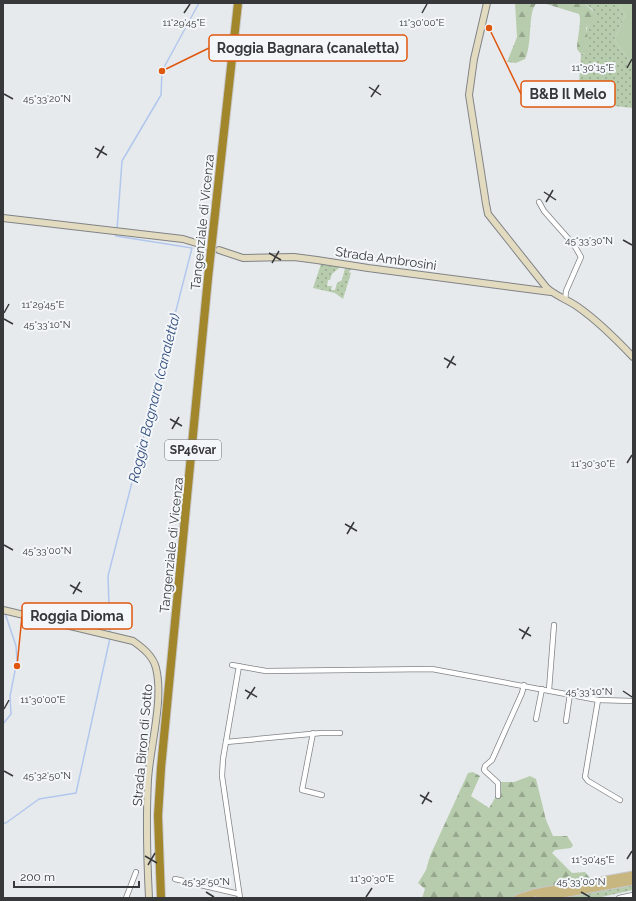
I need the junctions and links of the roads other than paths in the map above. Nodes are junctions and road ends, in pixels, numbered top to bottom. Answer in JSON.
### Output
{"nodes":[{"id":1,"x":238,"y":3,"type":"edge"},
{"id":2,"x":487,"y":3,"type":"edge"},
{"id":3,"x":539,"y":202,"type":"dead end"},
{"id":4,"x":3,"y":218,"type":"edge"},
{"id":5,"x":206,"y":246,"type":"dead end"},
{"id":6,"x":219,"y":250,"type":"dead end"},
{"id":7,"x":551,"y":292,"type":"junction"},
{"id":8,"x":565,"y":300,"type":"junction"},
{"id":9,"x":633,"y":357,"type":"edge"},
{"id":10,"x":3,"y":610,"type":"edge"},
{"id":11,"x":554,"y":625,"type":"dead end"},
{"id":12,"x":232,"y":665,"type":"dead end"},
{"id":13,"x":239,"y":666,"type":"junction"},
{"id":14,"x":524,"y":685,"type":"junction"},
{"id":15,"x":542,"y":689,"type":"junction"},
{"id":16,"x":549,"y":690,"type":"junction"},
{"id":17,"x":570,"y":694,"type":"junction"},
{"id":18,"x":598,"y":700,"type":"junction"},
{"id":19,"x":633,"y":701,"type":"edge"},
{"id":20,"x":536,"y":719,"type":"dead end"},
{"id":21,"x":566,"y":722,"type":"dead end"},
{"id":22,"x":313,"y":733,"type":"junction"},
{"id":23,"x":340,"y":733,"type":"dead end"},
{"id":24,"x":226,"y":742,"type":"junction"},
{"id":25,"x":322,"y":795,"type":"dead end"},
{"id":26,"x":498,"y":796,"type":"dead end"},
{"id":27,"x":620,"y":800,"type":"dead end"},
{"id":28,"x":136,"y":872,"type":"dead end"},
{"id":29,"x":633,"y":875,"type":"edge"},
{"id":30,"x":175,"y":879,"type":"dead end"},
{"id":31,"x":633,"y":881,"type":"edge"},
{"id":32,"x":633,"y":895,"type":"edge"},
{"id":33,"x":240,"y":896,"type":"edge"},
{"id":34,"x":126,"y":898,"type":"edge"},
{"id":35,"x":149,"y":898,"type":"edge"},
{"id":36,"x":161,"y":898,"type":"edge"},
{"id":37,"x":518,"y":898,"type":"edge"},
{"id":38,"x":540,"y":898,"type":"edge"},
{"id":39,"x":619,"y":898,"type":"edge"}],
"edges":[{"from":1,"to":36,"type":"highway","name":"Tangenziale di Vicenza","number":"SP46var"},
{"from":2,"to":7,"type":"street"},
{"from":3,"to":8,"type":"street"},
{"from":4,"to":5,"type":"street"},
{"from":6,"to":7,"type":"street","name":"Strada Ambrosini"},
{"from":7,"to":8,"type":"street"},
{"from":8,"to":9,"type":"street"},
{"from":10,"to":35,"type":"street","name":"Strada Biron di Sotto"},
{"from":11,"to":16,"type":"street"},
{"from":12,"to":13,"type":"street"},
{"from":13,"to":14,"type":"street"},
{"from":13,"to":24,"type":"street"},
{"from":14,"to":15,"type":"street"},
{"from":14,"to":26,"type":"street"},
{"from":15,"to":16,"type":"street"},
{"from":15,"to":20,"type":"street"},
{"from":16,"to":17,"type":"street"},
{"from":17,"to":18,"type":"street"},
{"from":17,"to":21,"type":"street"},
{"from":18,"to":19,"type":"street"},
{"from":18,"to":27,"type":"street"},
{"from":22,"to":23,"type":"street"},
{"from":22,"to":24,"type":"street"},
{"from":22,"to":25,"type":"street"},
{"from":24,"to":33,"type":"street"},
{"from":28,"to":34,"type":"street"},
{"from":29,"to":37,"type":"main road"},
{"from":30,"to":33,"type":"street"},
{"from":31,"to":38,"type":"main road"},
{"from":32,"to":39,"type":"street"}]}
